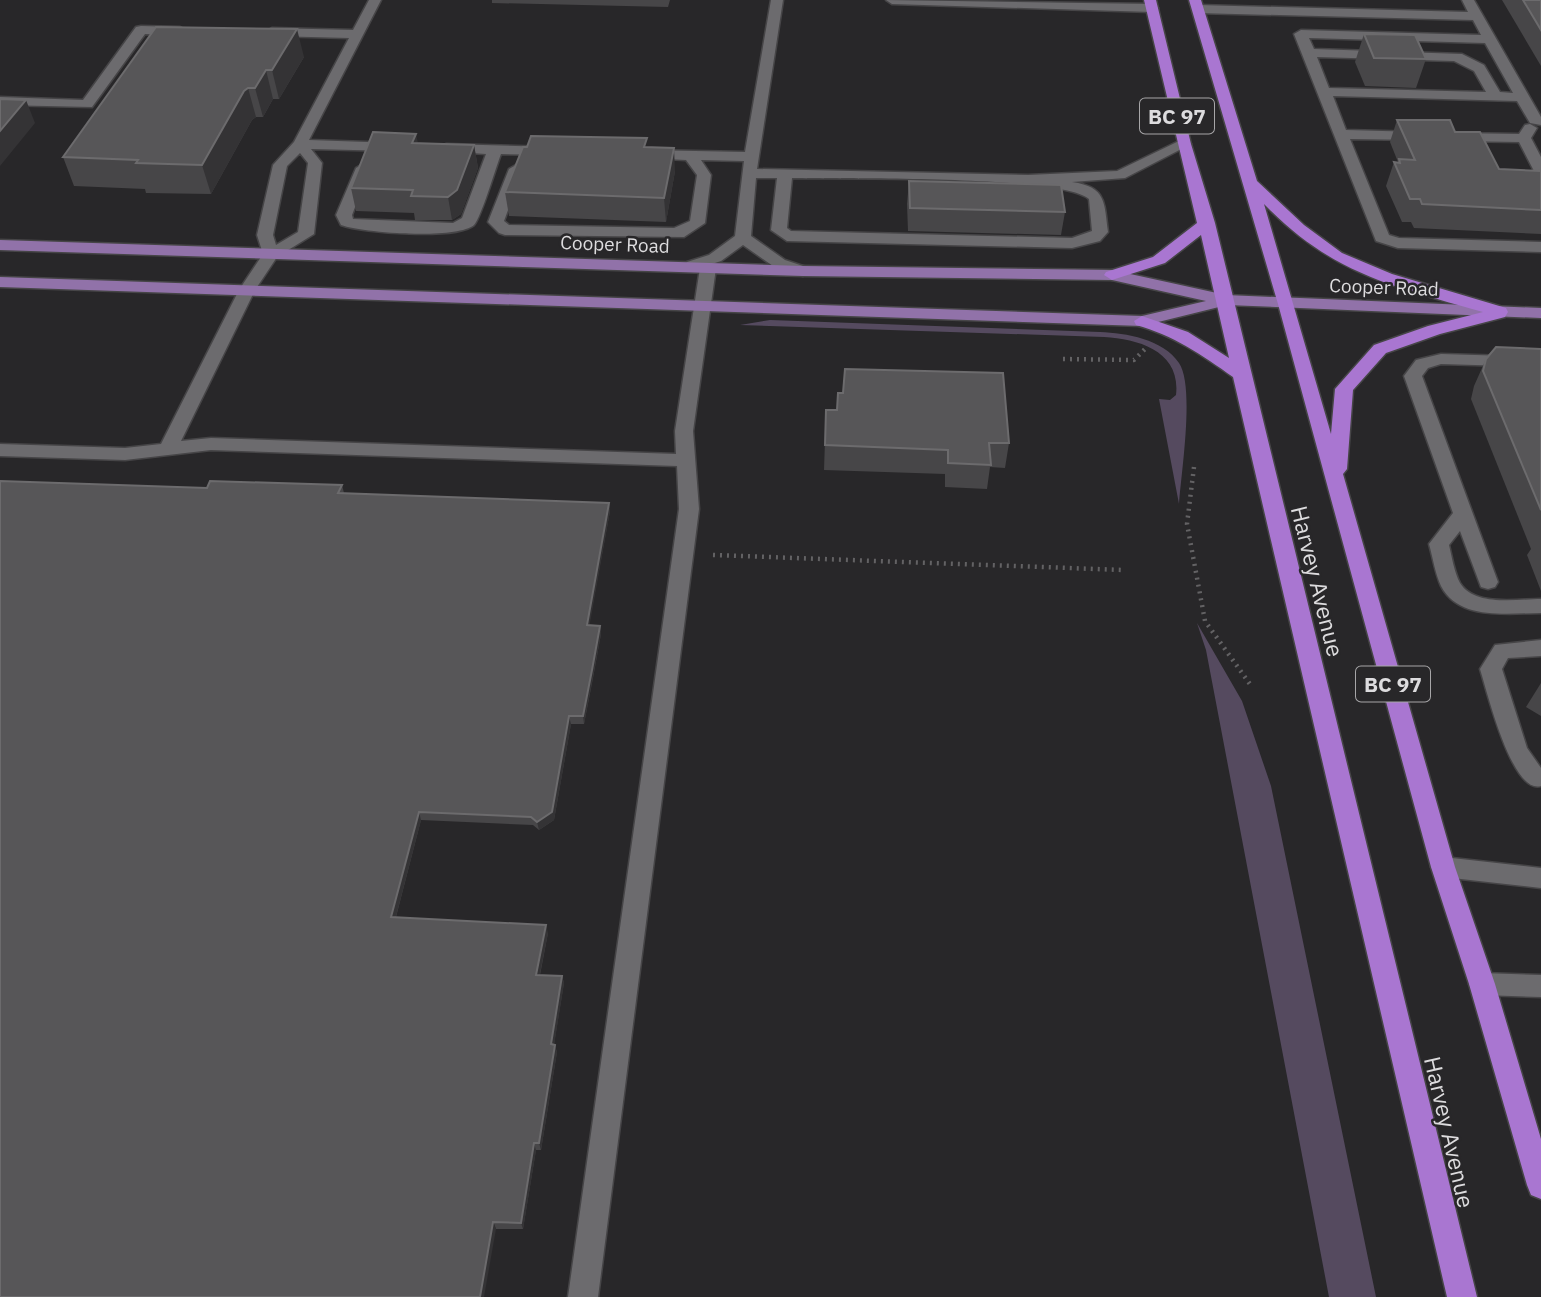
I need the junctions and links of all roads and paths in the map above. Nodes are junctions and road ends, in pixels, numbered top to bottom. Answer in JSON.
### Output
{"nodes":[{"id":1,"x":375,"y":0,"type":"edge"},
{"id":2,"x":777,"y":0,"type":"edge"},
{"id":3,"x":892,"y":0,"type":"edge"},
{"id":4,"x":1468,"y":0,"type":"edge"},
{"id":5,"x":949,"y":1,"type":"edge"},
{"id":6,"x":1151,"y":4,"type":"edge"},
{"id":7,"x":1196,"y":4,"type":"edge"},
{"id":8,"x":1478,"y":16,"type":"junction"},
{"id":9,"x":195,"y":31,"type":"edge"},
{"id":10,"x":264,"y":32,"type":"edge"},
{"id":11,"x":357,"y":34,"type":"junction"},
{"id":12,"x":1490,"y":39,"type":"junction"},
{"id":13,"x":1309,"y":52,"type":"junction"},
{"id":14,"x":1325,"y":92,"type":"junction"},
{"id":15,"x":1495,"y":96,"type":"junction"},
{"id":16,"x":1522,"y":97,"type":"junction"},
{"id":17,"x":0,"y":101,"type":"edge"},
{"id":18,"x":1538,"y":120,"type":"edge"},
{"id":19,"x":1341,"y":134,"type":"junction"},
{"id":20,"x":1524,"y":138,"type":"junction"},
{"id":21,"x":300,"y":144,"type":"junction"},
{"id":22,"x":1184,"y":144,"type":"junction"},
{"id":23,"x":372,"y":146,"type":"junction"},
{"id":24,"x":495,"y":150,"type":"junction"},
{"id":25,"x":523,"y":150,"type":"junction"},
{"id":26,"x":571,"y":152,"type":"edge"},
{"id":27,"x":635,"y":154,"type":"edge"},
{"id":28,"x":691,"y":155,"type":"junction"},
{"id":29,"x":750,"y":165,"type":"junction"},
{"id":30,"x":1541,"y":171,"type":"edge"},
{"id":31,"x":785,"y":173,"type":"junction"},
{"id":32,"x":1028,"y":179,"type":"junction"},
{"id":33,"x":1250,"y":181,"type":"junction"},
{"id":34,"x":1207,"y":223,"type":"junction"},
{"id":35,"x":743,"y":238,"type":"junction"},
{"id":36,"x":0,"y":246,"type":"edge"},
{"id":37,"x":1541,"y":247,"type":"edge"},
{"id":38,"x":271,"y":254,"type":"junction"},
{"id":39,"x":686,"y":267,"type":"junction"},
{"id":40,"x":708,"y":268,"type":"junction"},
{"id":41,"x":803,"y":271,"type":"junction"},
{"id":42,"x":1112,"y":275,"type":"junction"},
{"id":43,"x":0,"y":282,"type":"edge"},
{"id":44,"x":247,"y":290,"type":"junction"},
{"id":45,"x":1226,"y":300,"type":"junction"},
{"id":46,"x":1286,"y":304,"type":"junction"},
{"id":47,"x":703,"y":306,"type":"junction"},
{"id":48,"x":1500,"y":312,"type":"junction"},
{"id":49,"x":1541,"y":313,"type":"edge"},
{"id":50,"x":1142,"y":321,"type":"junction"},
{"id":51,"x":1152,"y":343,"type":"dead end"},
{"id":52,"x":1063,"y":359,"type":"dead end"},
{"id":53,"x":1541,"y":362,"type":"edge"},
{"id":54,"x":1241,"y":375,"type":"junction"},
{"id":55,"x":168,"y":449,"type":"junction"},
{"id":56,"x":0,"y":450,"type":"edge"},
{"id":57,"x":686,"y":460,"type":"junction"},
{"id":58,"x":1194,"y":467,"type":"dead end"},
{"id":59,"x":1337,"y":485,"type":"junction"},
{"id":60,"x":1463,"y":514,"type":"junction"},
{"id":61,"x":709,"y":555,"type":"dead end"},
{"id":62,"x":1122,"y":570,"type":"dead end"},
{"id":63,"x":1488,"y":582,"type":"dead end"},
{"id":64,"x":1541,"y":606,"type":"edge"},
{"id":65,"x":1541,"y":648,"type":"edge"},
{"id":66,"x":1252,"y":687,"type":"dead end"},
{"id":67,"x":1539,"y":782,"type":"edge"},
{"id":68,"x":1443,"y":867,"type":"junction"},
{"id":69,"x":1541,"y":878,"type":"edge"},
{"id":70,"x":1482,"y":984,"type":"junction"},
{"id":71,"x":1541,"y":986,"type":"edge"},
{"id":72,"x":1541,"y":1185,"type":"edge"},
{"id":73,"x":583,"y":1297,"type":"edge"},
{"id":74,"x":1462,"y":1297,"type":"edge"}],
"edges":[{"from":1,"to":11,"type":"lane"},
{"from":2,"to":29,"type":"lane"},
{"from":3,"to":5,"type":"lane"},
{"from":4,"to":8,"type":"lane"},
{"from":5,"to":6,"type":"lane"},
{"from":6,"to":22,"type":"highway","name":"Harvey Avenue","number":"BC 97"},
{"from":7,"to":8,"type":"lane"},
{"from":7,"to":33,"type":"highway","name":"Harvey Avenue","number":"BC 97"},
{"from":8,"to":12,"type":"lane"},
{"from":9,"to":17,"type":"lane"},
{"from":10,"to":11,"type":"lane"},
{"from":11,"to":21,"type":"lane"},
{"from":12,"to":13,"type":"lane"},
{"from":12,"to":16,"type":"lane"},
{"from":13,"to":14,"type":"lane"},
{"from":13,"to":15,"type":"lane"},
{"from":14,"to":15,"type":"lane"},
{"from":14,"to":19,"type":"lane"},
{"from":15,"to":16,"type":"lane"},
{"from":16,"to":18,"type":"lane"},
{"from":18,"to":20,"type":"lane"},
{"from":19,"to":20,"type":"lane"},
{"from":19,"to":37,"type":"lane"},
{"from":20,"to":30,"type":"lane"},
{"from":21,"to":23,"type":"lane"},
{"from":21,"to":38,"type":"lane"},
{"from":21,"to":38,"type":"lane"},
{"from":22,"to":32,"type":"lane"},
{"from":22,"to":34,"type":"highway","name":"Harvey Avenue","number":"BC 97"},
{"from":23,"to":24,"type":"lane"},
{"from":23,"to":24,"type":"lane"},
{"from":24,"to":25,"type":"lane"},
{"from":25,"to":26,"type":"lane"},
{"from":25,"to":28,"type":"lane"},
{"from":27,"to":28,"type":"lane"},
{"from":28,"to":29,"type":"lane"},
{"from":29,"to":31,"type":"lane"},
{"from":29,"to":35,"type":"lane"},
{"from":31,"to":32,"type":"lane"},
{"from":31,"to":32,"type":"lane"},
{"from":33,"to":46,"type":"highway","name":"Harvey Avenue","number":"BC 97"},
{"from":33,"to":48,"type":"highway"},
{"from":34,"to":42,"type":"highway"},
{"from":34,"to":45,"type":"highway","name":"Harvey Avenue","number":"BC 97"},
{"from":35,"to":39,"type":"lane"},
{"from":35,"to":41,"type":"lane"},
{"from":36,"to":38,"type":"main road","name":"Cooper Road"},
{"from":38,"to":39,"type":"main road","name":"Cooper Road"},
{"from":38,"to":44,"type":"lane"},
{"from":39,"to":40,"type":"main road","name":"Cooper Road"},
{"from":40,"to":41,"type":"main road","name":"Cooper Road"},
{"from":40,"to":47,"type":"lane"},
{"from":41,"to":42,"type":"main road","name":"Cooper Road"},
{"from":42,"to":45,"type":"main road","name":"Cooper Road"},
{"from":43,"to":44,"type":"main road","name":"Cooper Road"},
{"from":44,"to":47,"type":"main road","name":"Cooper Road"},
{"from":44,"to":55,"type":"lane"},
{"from":45,"to":46,"type":"main road","name":"Cooper Road"},
{"from":45,"to":50,"type":"main road","name":"Cooper Road"},
{"from":45,"to":54,"type":"highway","name":"Harvey Avenue","number":"BC 97"},
{"from":46,"to":48,"type":"main road","name":"Cooper Road"},
{"from":46,"to":59,"type":"highway","name":"Harvey Avenue","number":"BC 97"},
{"from":47,"to":50,"type":"main road","name":"Cooper Road"},
{"from":47,"to":57,"type":"lane"},
{"from":48,"to":49,"type":"main road","name":"Cooper Road"},
{"from":48,"to":59,"type":"highway"},
{"from":50,"to":54,"type":"highway"},
{"from":51,"to":52,"type":"path"},
{"from":53,"to":60,"type":"lane"},
{"from":54,"to":74,"type":"highway","name":"Harvey Avenue","number":"BC 97"},
{"from":55,"to":56,"type":"lane"},
{"from":55,"to":57,"type":"lane"},
{"from":57,"to":73,"type":"lane"},
{"from":58,"to":66,"type":"path"},
{"from":59,"to":68,"type":"highway","name":"Harvey Avenue","number":"BC 97"},
{"from":60,"to":63,"type":"lane"},
{"from":60,"to":64,"type":"lane"},
{"from":61,"to":62,"type":"path"},
{"from":65,"to":67,"type":"lane"},
{"from":68,"to":69,"type":"lane"},
{"from":68,"to":70,"type":"highway","name":"Harvey Avenue","number":"BC 97"},
{"from":70,"to":71,"type":"lane"},
{"from":70,"to":72,"type":"highway","name":"Harvey Avenue","number":"BC 97"}]}
